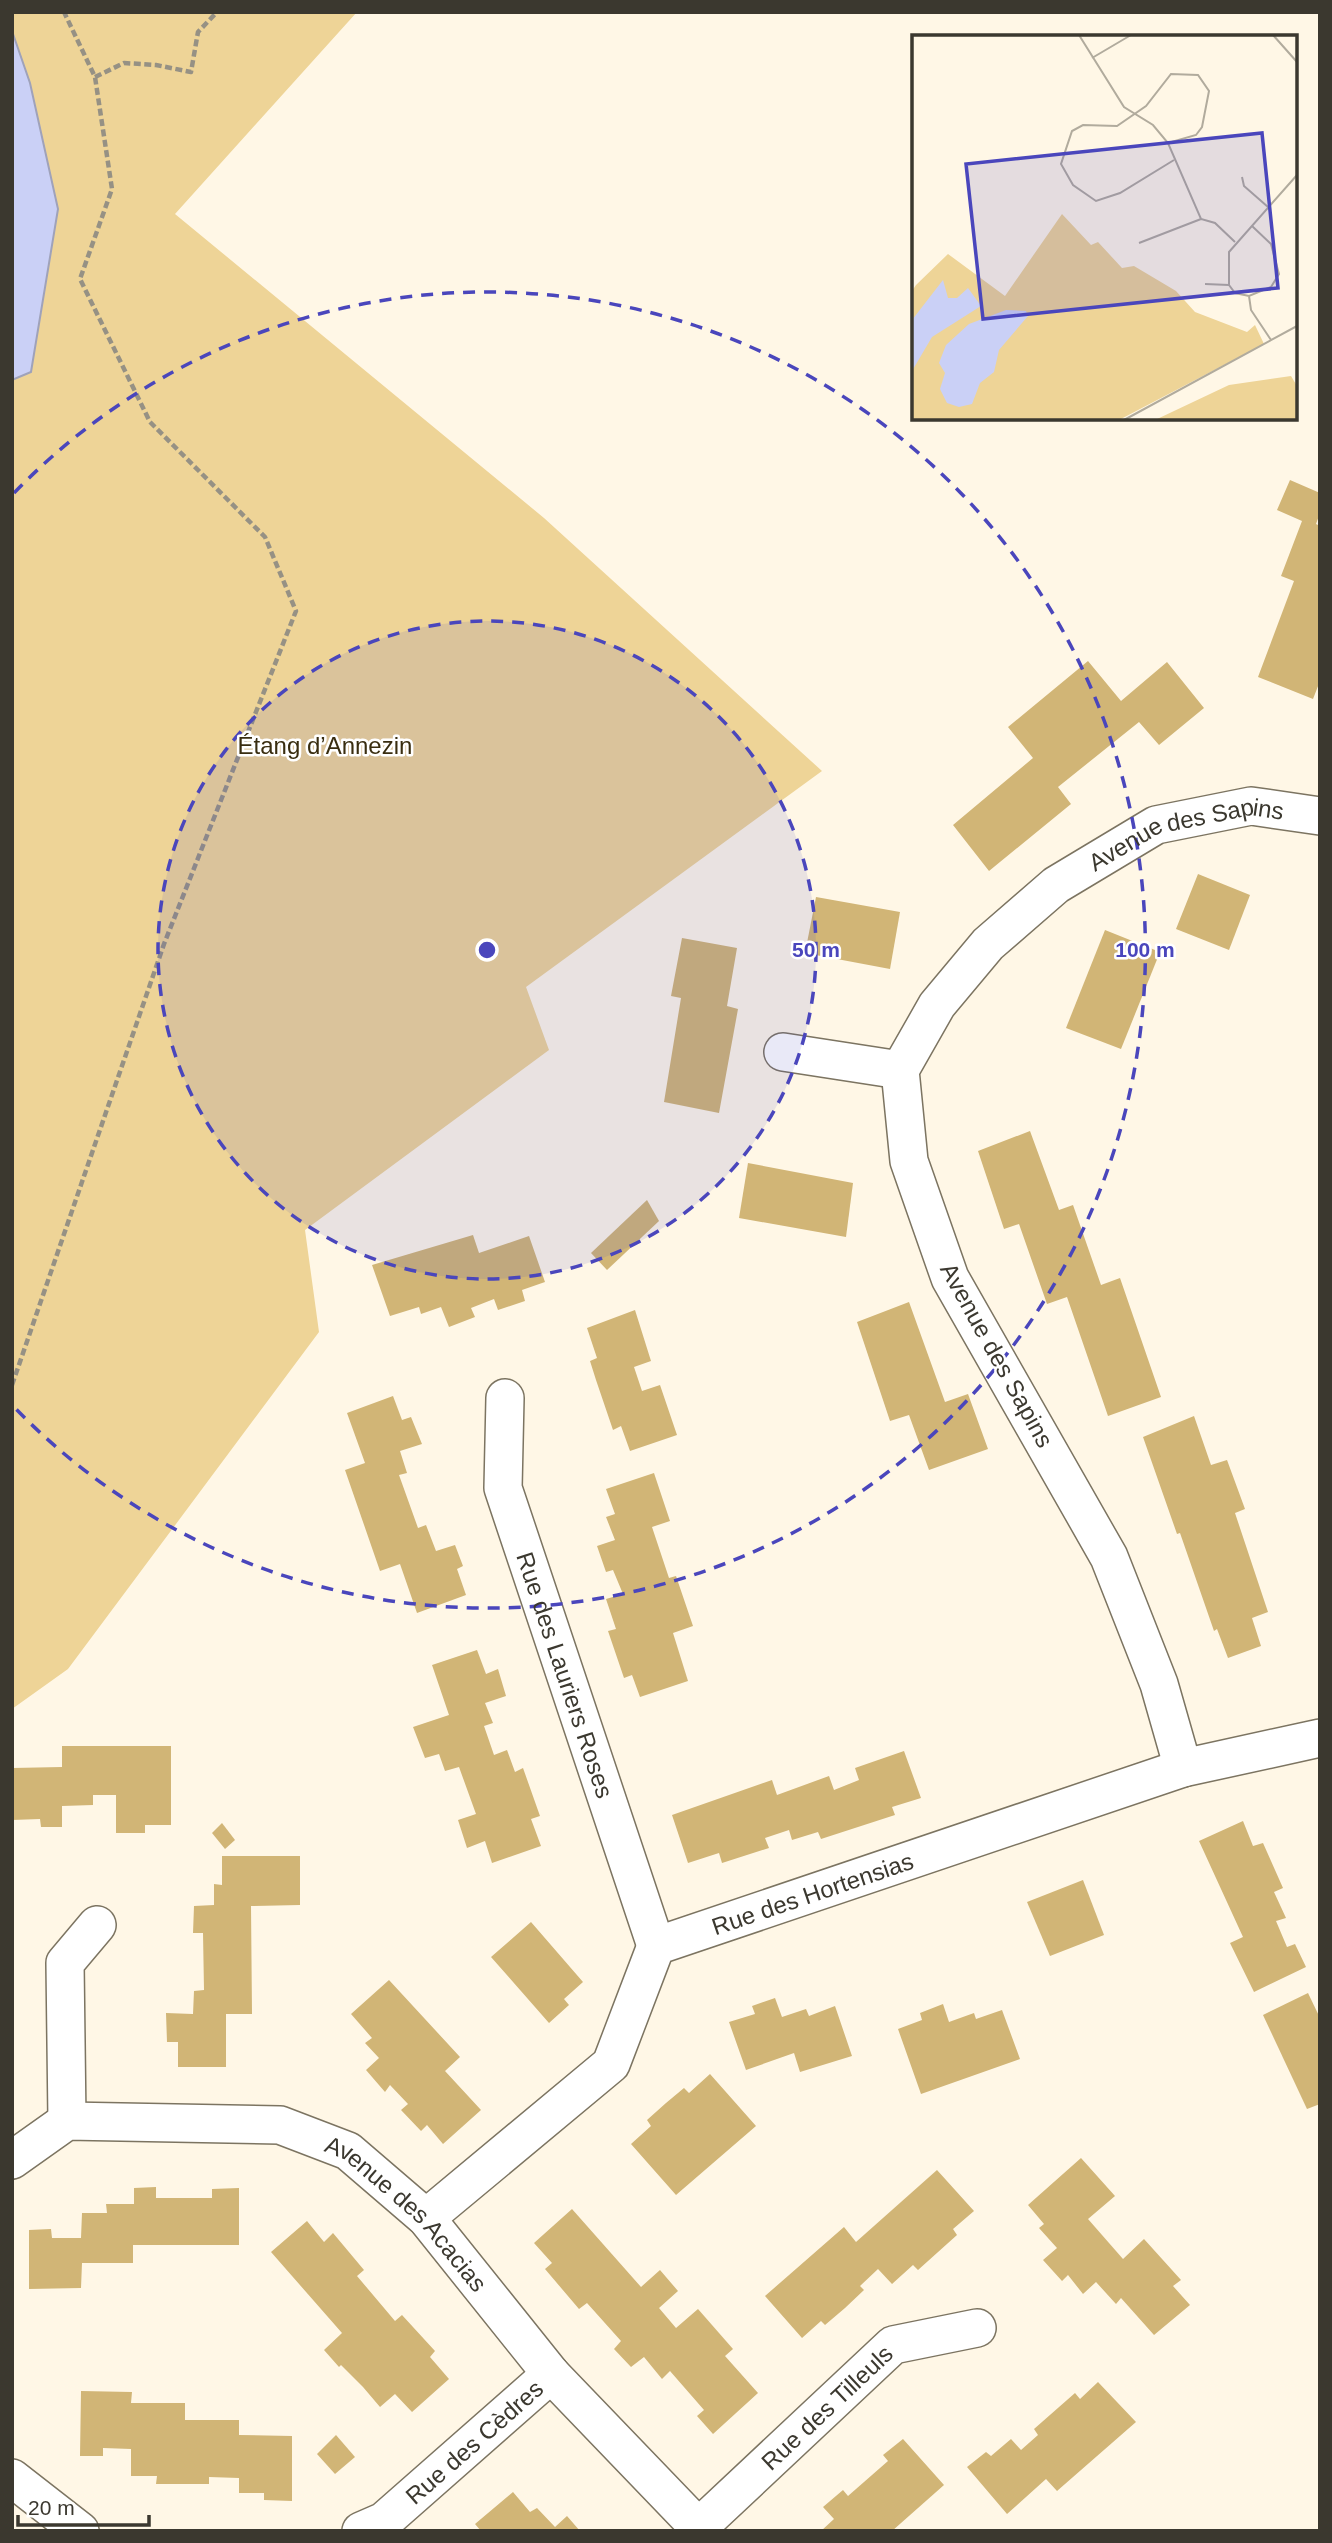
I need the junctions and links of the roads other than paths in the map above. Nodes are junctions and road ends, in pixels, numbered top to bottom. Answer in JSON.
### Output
{"nodes":[{"id":1,"x":1320,"y":816,"type":"edge"},
{"id":2,"x":783,"y":1052,"type":"dead end"},
{"id":3,"x":900,"y":1070,"type":"junction"},
{"id":4,"x":505,"y":1398,"type":"dead end"},
{"id":5,"x":1320,"y":1738,"type":"edge"},
{"id":6,"x":1183,"y":1769,"type":"junction"},
{"id":7,"x":97,"y":1925,"type":"dead end"},
{"id":8,"x":656,"y":1946,"type":"junction"},
{"id":9,"x":67,"y":2121,"type":"junction"},
{"id":10,"x":12,"y":2160,"type":"edge"},
{"id":11,"x":426,"y":2218,"type":"junction"},
{"id":12,"x":977,"y":2328,"type":"dead end"},
{"id":13,"x":551,"y":2374,"type":"junction"},
{"id":14,"x":12,"y":2478,"type":"edge"},
{"id":15,"x":701,"y":2529,"type":"edge"},
{"id":16,"x":80,"y":2531,"type":"edge"},
{"id":17,"x":361,"y":2531,"type":"edge"}],
"edges":[{"from":1,"to":3,"type":"street","name":"Avenue des Sapins"},
{"from":2,"to":3,"type":"street"},
{"from":3,"to":6,"type":"street","name":"Avenue des Sapins"},
{"from":4,"to":8,"type":"street","name":"Rue des Lauriers Roses"},
{"from":5,"to":6,"type":"street","name":"Rue des Hortensias"},
{"from":6,"to":8,"type":"street","name":"Rue des Hortensias"},
{"from":7,"to":9,"type":"street"},
{"from":8,"to":11,"type":"street"},
{"from":9,"to":10,"type":"street"},
{"from":9,"to":11,"type":"street","name":"Avenue des Acacias"},
{"from":11,"to":13,"type":"street","name":"Avenue des Acacias"},
{"from":12,"to":15,"type":"street","name":"Rue des Tilleuls"},
{"from":13,"to":15,"type":"street","name":"Avenue des Acacias"},
{"from":13,"to":17,"type":"street","name":"Rue des Cèdres"},
{"from":14,"to":16,"type":"street"}]}
